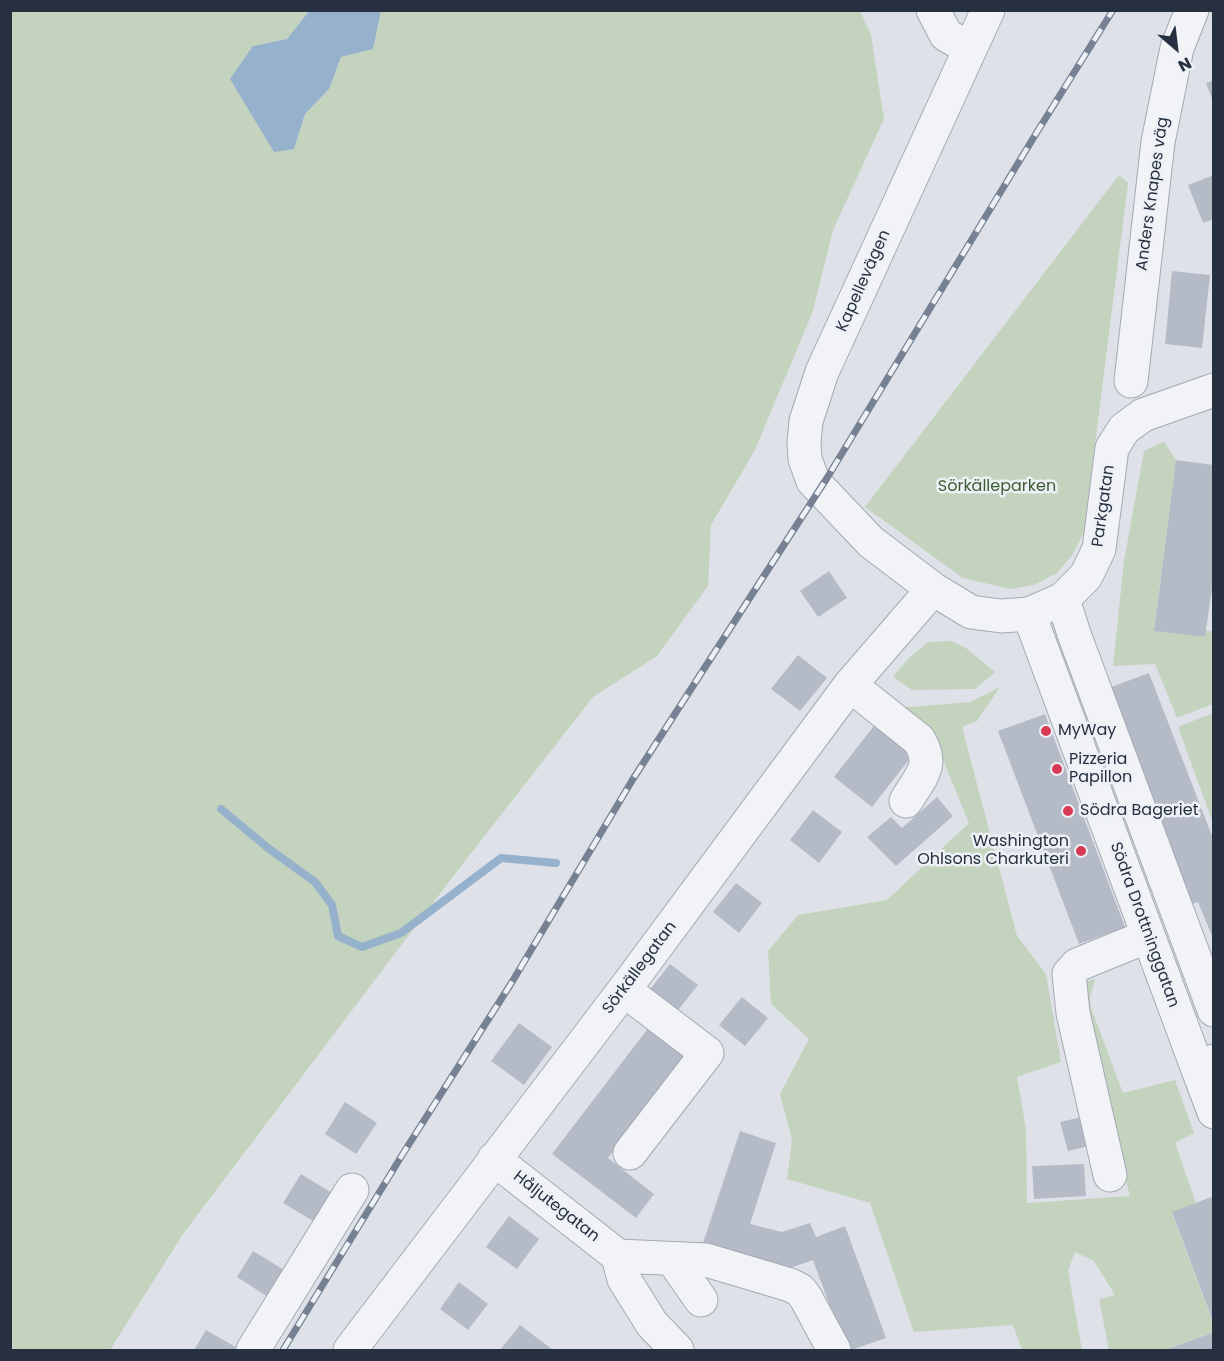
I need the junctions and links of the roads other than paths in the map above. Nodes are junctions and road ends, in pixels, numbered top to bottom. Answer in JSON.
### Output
{"nodes":[{"id":1,"x":933,"y":10,"type":"edge"},
{"id":2,"x":988,"y":10,"type":"edge"},
{"id":3,"x":1192,"y":10,"type":"edge"},
{"id":4,"x":969,"y":48,"type":"junction"},
{"id":5,"x":1131,"y":381,"type":"dead end"},
{"id":6,"x":1214,"y":390,"type":"edge"},
{"id":7,"x":871,"y":542,"type":"joint"},
{"id":8,"x":933,"y":589,"type":"junction"},
{"id":9,"x":1063,"y":599,"type":"junction"},
{"id":10,"x":1029,"y":614,"type":"junction"},
{"id":11,"x":850,"y":685,"type":"junction"},
{"id":12,"x":906,"y":801,"type":"dead end"},
{"id":13,"x":1148,"y":936,"type":"junction"},
{"id":14,"x":624,"y":990,"type":"junction"},
{"id":15,"x":1214,"y":1010,"type":"edge"},
{"id":16,"x":1205,"y":1064,"type":"edge"},
{"id":17,"x":1214,"y":1112,"type":"edge"},
{"id":18,"x":630,"y":1153,"type":"dead end"},
{"id":19,"x":494,"y":1160,"type":"junction"},
{"id":20,"x":1110,"y":1175,"type":"dead end"},
{"id":21,"x":352,"y":1190,"type":"dead end"},
{"id":22,"x":618,"y":1256,"type":"junction"},
{"id":23,"x":673,"y":1260,"type":"junction"},
{"id":24,"x":701,"y":1300,"type":"dead end"},
{"id":25,"x":252,"y":1350,"type":"edge"},
{"id":26,"x":350,"y":1350,"type":"edge"},
{"id":27,"x":677,"y":1350,"type":"edge"},
{"id":28,"x":834,"y":1350,"type":"edge"}],
"edges":[{"from":1,"to":4,"type":"street"},
{"from":2,"to":4,"type":"street","name":"Kapellevägen"},
{"from":3,"to":5,"type":"street","name":"Anders Knapes väg"},
{"from":4,"to":7,"type":"street","name":"Kapellevägen"},
{"from":6,"to":9,"type":"street","name":"Parkgatan"},
{"from":7,"to":8,"type":"street","name":"Parkgatan"},
{"from":8,"to":10,"type":"street","name":"Parkgatan"},
{"from":8,"to":11,"type":"street","name":"Sörkällegatan"},
{"from":9,"to":10,"type":"street","name":"Parkgatan"},
{"from":9,"to":15,"type":"street"},
{"from":10,"to":13,"type":"street","name":"Södra Drottninggatan"},
{"from":11,"to":12,"type":"street"},
{"from":11,"to":14,"type":"street","name":"Sörkällegatan"},
{"from":13,"to":16,"type":"street","name":"Södra Drottninggatan"},
{"from":13,"to":20,"type":"street"},
{"from":14,"to":18,"type":"street"},
{"from":14,"to":19,"type":"street","name":"Sörkällegatan"},
{"from":16,"to":17,"type":"street","name":"Södra Drottninggatan"},
{"from":19,"to":22,"type":"street","name":"Håljutegatan"},
{"from":19,"to":26,"type":"street","name":"Sörkällegatan"},
{"from":21,"to":25,"type":"street"},
{"from":22,"to":23,"type":"street"},
{"from":22,"to":27,"type":"street"},
{"from":23,"to":24,"type":"street"},
{"from":23,"to":28,"type":"street"}]}
